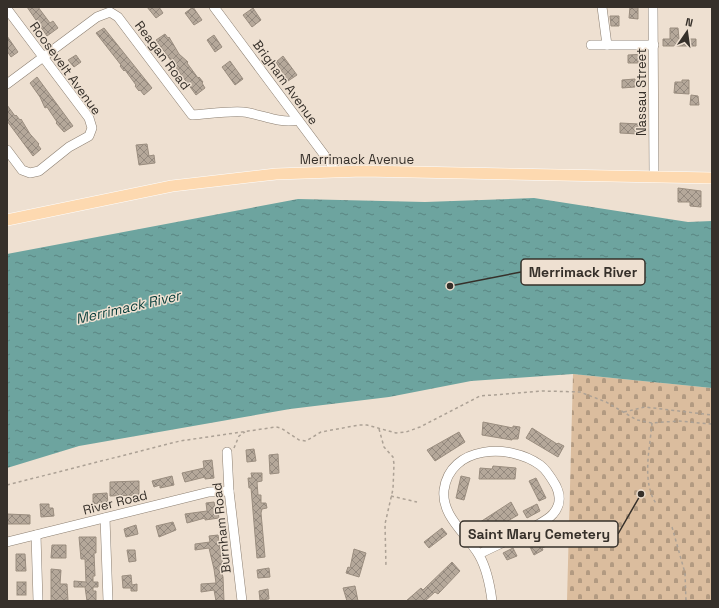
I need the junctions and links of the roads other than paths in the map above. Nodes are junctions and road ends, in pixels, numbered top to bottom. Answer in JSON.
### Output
{"nodes":[{"id":1,"x":214,"y":7,"type":"edge"},
{"id":2,"x":602,"y":7,"type":"edge"},
{"id":3,"x":653,"y":7,"type":"edge"},
{"id":4,"x":7,"y":9,"type":"edge"},
{"id":5,"x":591,"y":45,"type":"dead end"},
{"id":6,"x":607,"y":45,"type":"junction"},
{"id":7,"x":654,"y":45,"type":"junction"},
{"id":8,"x":43,"y":57,"type":"junction"},
{"id":9,"x":7,"y":84,"type":"edge"},
{"id":10,"x":298,"y":120,"type":"junction"},
{"id":11,"x":7,"y":150,"type":"edge"},
{"id":12,"x":337,"y":172,"type":"junction"},
{"id":13,"x":654,"y":177,"type":"junction"},
{"id":14,"x":712,"y":178,"type":"edge"},
{"id":15,"x":7,"y":220,"type":"edge"},
{"id":16,"x":227,"y":452,"type":"road end"},
{"id":17,"x":229,"y":491,"type":"junction"},
{"id":18,"x":106,"y":518,"type":"junction"},
{"id":19,"x":36,"y":535,"type":"junction"},
{"id":20,"x":7,"y":542,"type":"edge"},
{"id":21,"x":479,"y":554,"type":"junction"},
{"id":22,"x":38,"y":601,"type":"edge"},
{"id":23,"x":108,"y":601,"type":"edge"},
{"id":24,"x":242,"y":601,"type":"edge"},
{"id":25,"x":492,"y":601,"type":"edge"}],
"edges":[{"from":1,"to":10,"type":"street","name":"Brigham Avenue"},
{"from":2,"to":6,"type":"street"},
{"from":3,"to":7,"type":"street","name":"Nassau Street"},
{"from":4,"to":8,"type":"street","name":"Roosevelt Avenue"},
{"from":5,"to":6,"type":"street"},
{"from":6,"to":7,"type":"street"},
{"from":7,"to":13,"type":"street","name":"Nassau Street"},
{"from":8,"to":9,"type":"street"},
{"from":8,"to":10,"type":"street","name":"Reagan Road"},
{"from":8,"to":11,"type":"street","name":"Roosevelt Avenue"},
{"from":10,"to":12,"type":"street","name":"Brigham Avenue"},
{"from":12,"to":13,"type":"main road","name":"Merrimack Avenue"},
{"from":12,"to":15,"type":"main road","name":"Merrimack Avenue"},
{"from":13,"to":14,"type":"main road","name":"Merrimack Avenue"},
{"from":16,"to":17,"type":"street","name":"Burnham Road"},
{"from":17,"to":18,"type":"street","name":"River Road"},
{"from":17,"to":24,"type":"street","name":"Burnham Road"},
{"from":18,"to":19,"type":"street","name":"River Road"},
{"from":18,"to":23,"type":"street"},
{"from":19,"to":20,"type":"street","name":"River Road"},
{"from":19,"to":22,"type":"street"},
{"from":21,"to":21,"type":"street"},
{"from":21,"to":25,"type":"street"}]}
